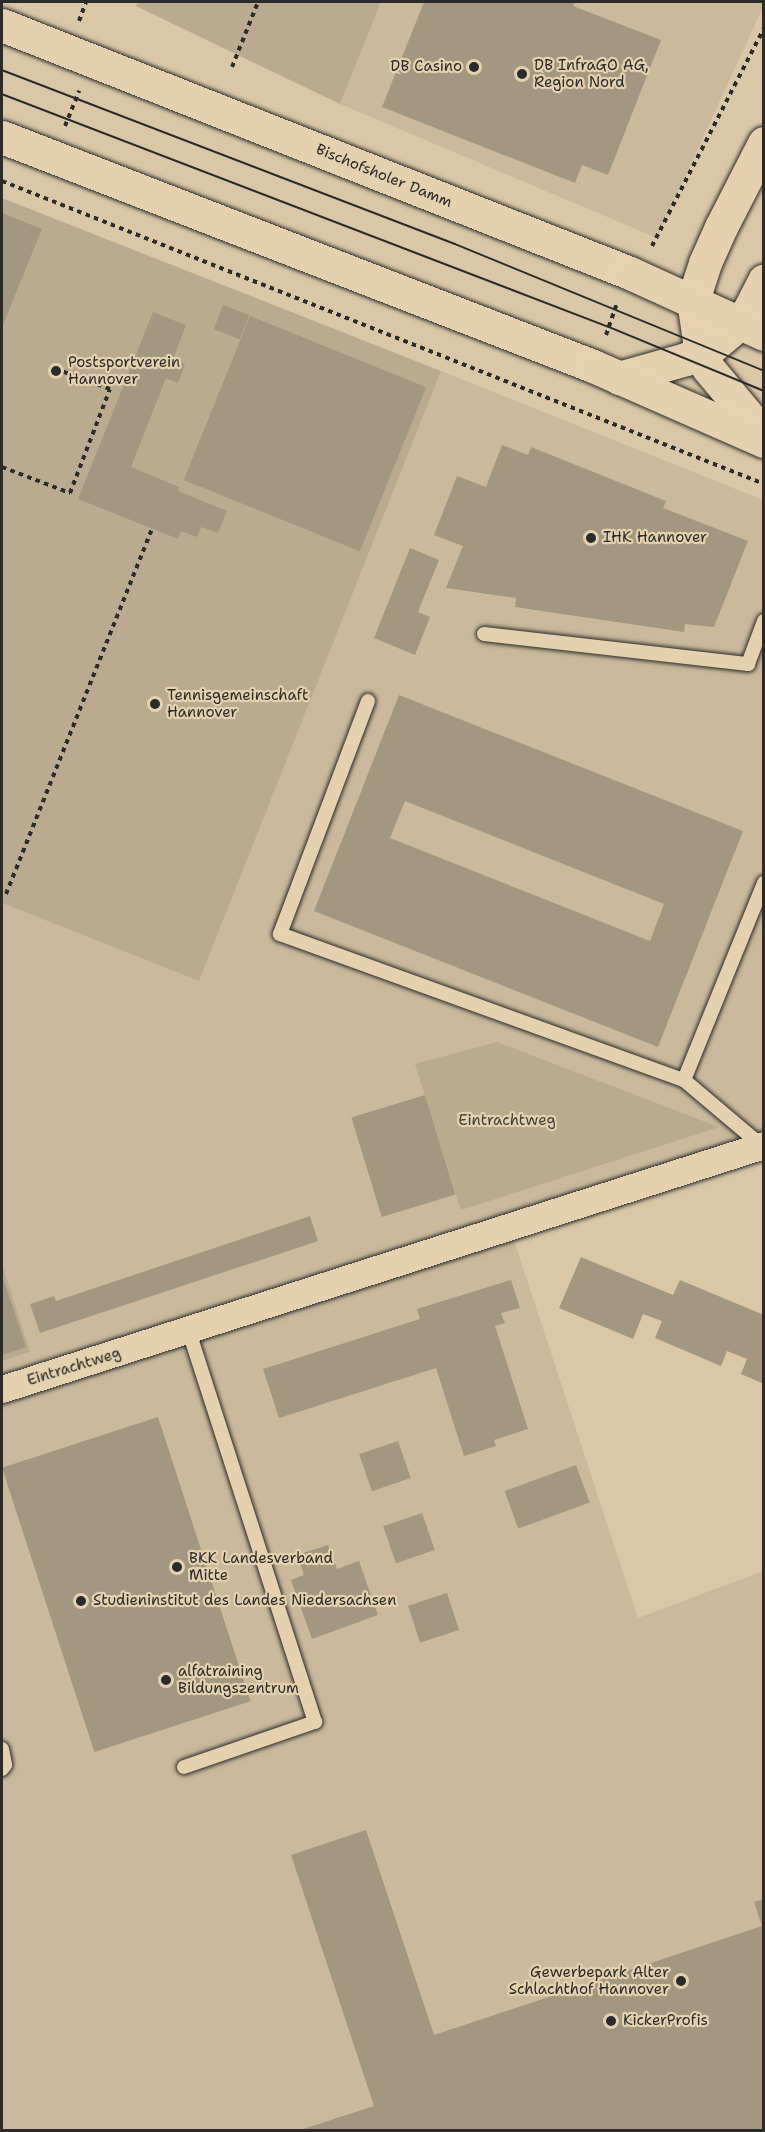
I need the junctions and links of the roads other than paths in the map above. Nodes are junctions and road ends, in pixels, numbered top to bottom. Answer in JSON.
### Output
{"nodes":[{"id":1,"x":2,"y":25,"type":"edge"},
{"id":2,"x":2,"y":137,"type":"edge"},
{"id":3,"x":764,"y":143,"type":"edge"},
{"id":4,"x":764,"y":280,"type":"edge"},
{"id":5,"x":693,"y":300,"type":"junction"},
{"id":6,"x":751,"y":329,"type":"edge"},
{"id":7,"x":701,"y":354,"type":"junction"},
{"id":8,"x":606,"y":372,"type":"junction"},
{"id":9,"x":764,"y":435,"type":"edge"},
{"id":10,"x":764,"y":441,"type":"edge"},
{"id":11,"x":764,"y":621,"type":"edge"},
{"id":12,"x":484,"y":634,"type":"dead end"},
{"id":13,"x":368,"y":701,"type":"dead end"},
{"id":14,"x":764,"y":883,"type":"edge"},
{"id":15,"x":684,"y":1080,"type":"junction"},
{"id":16,"x":763,"y":1146,"type":"edge"},
{"id":17,"x":189,"y":1331,"type":"junction"},
{"id":18,"x":2,"y":1389,"type":"edge"},
{"id":19,"x":2,"y":1749,"type":"edge"},
{"id":20,"x":184,"y":1767,"type":"dead end"},
{"id":21,"x":2,"y":1769,"type":"edge"}],
"edges":[{"from":1,"to":5,"type":"main road","name":"Bischofsholer Damm"},
{"from":2,"to":8,"type":"main road"},
{"from":3,"to":5,"type":"main road"},
{"from":4,"to":6,"type":"main road"},
{"from":5,"to":6,"type":"main road","name":"Bischofsholer Damm"},
{"from":5,"to":7,"type":"main road"},
{"from":6,"to":7,"type":"main road"},
{"from":7,"to":8,"type":"main road"},
{"from":7,"to":9,"type":"main road"},
{"from":8,"to":10,"type":"main road"},
{"from":11,"to":12,"type":"lane"},
{"from":13,"to":15,"type":"lane"},
{"from":14,"to":15,"type":"lane"},
{"from":15,"to":16,"type":"lane"},
{"from":16,"to":17,"type":"street","name":"Eintrachtweg"},
{"from":17,"to":18,"type":"street","name":"Eintrachtweg"},
{"from":17,"to":20,"type":"lane"},
{"from":19,"to":21,"type":"lane"}]}
